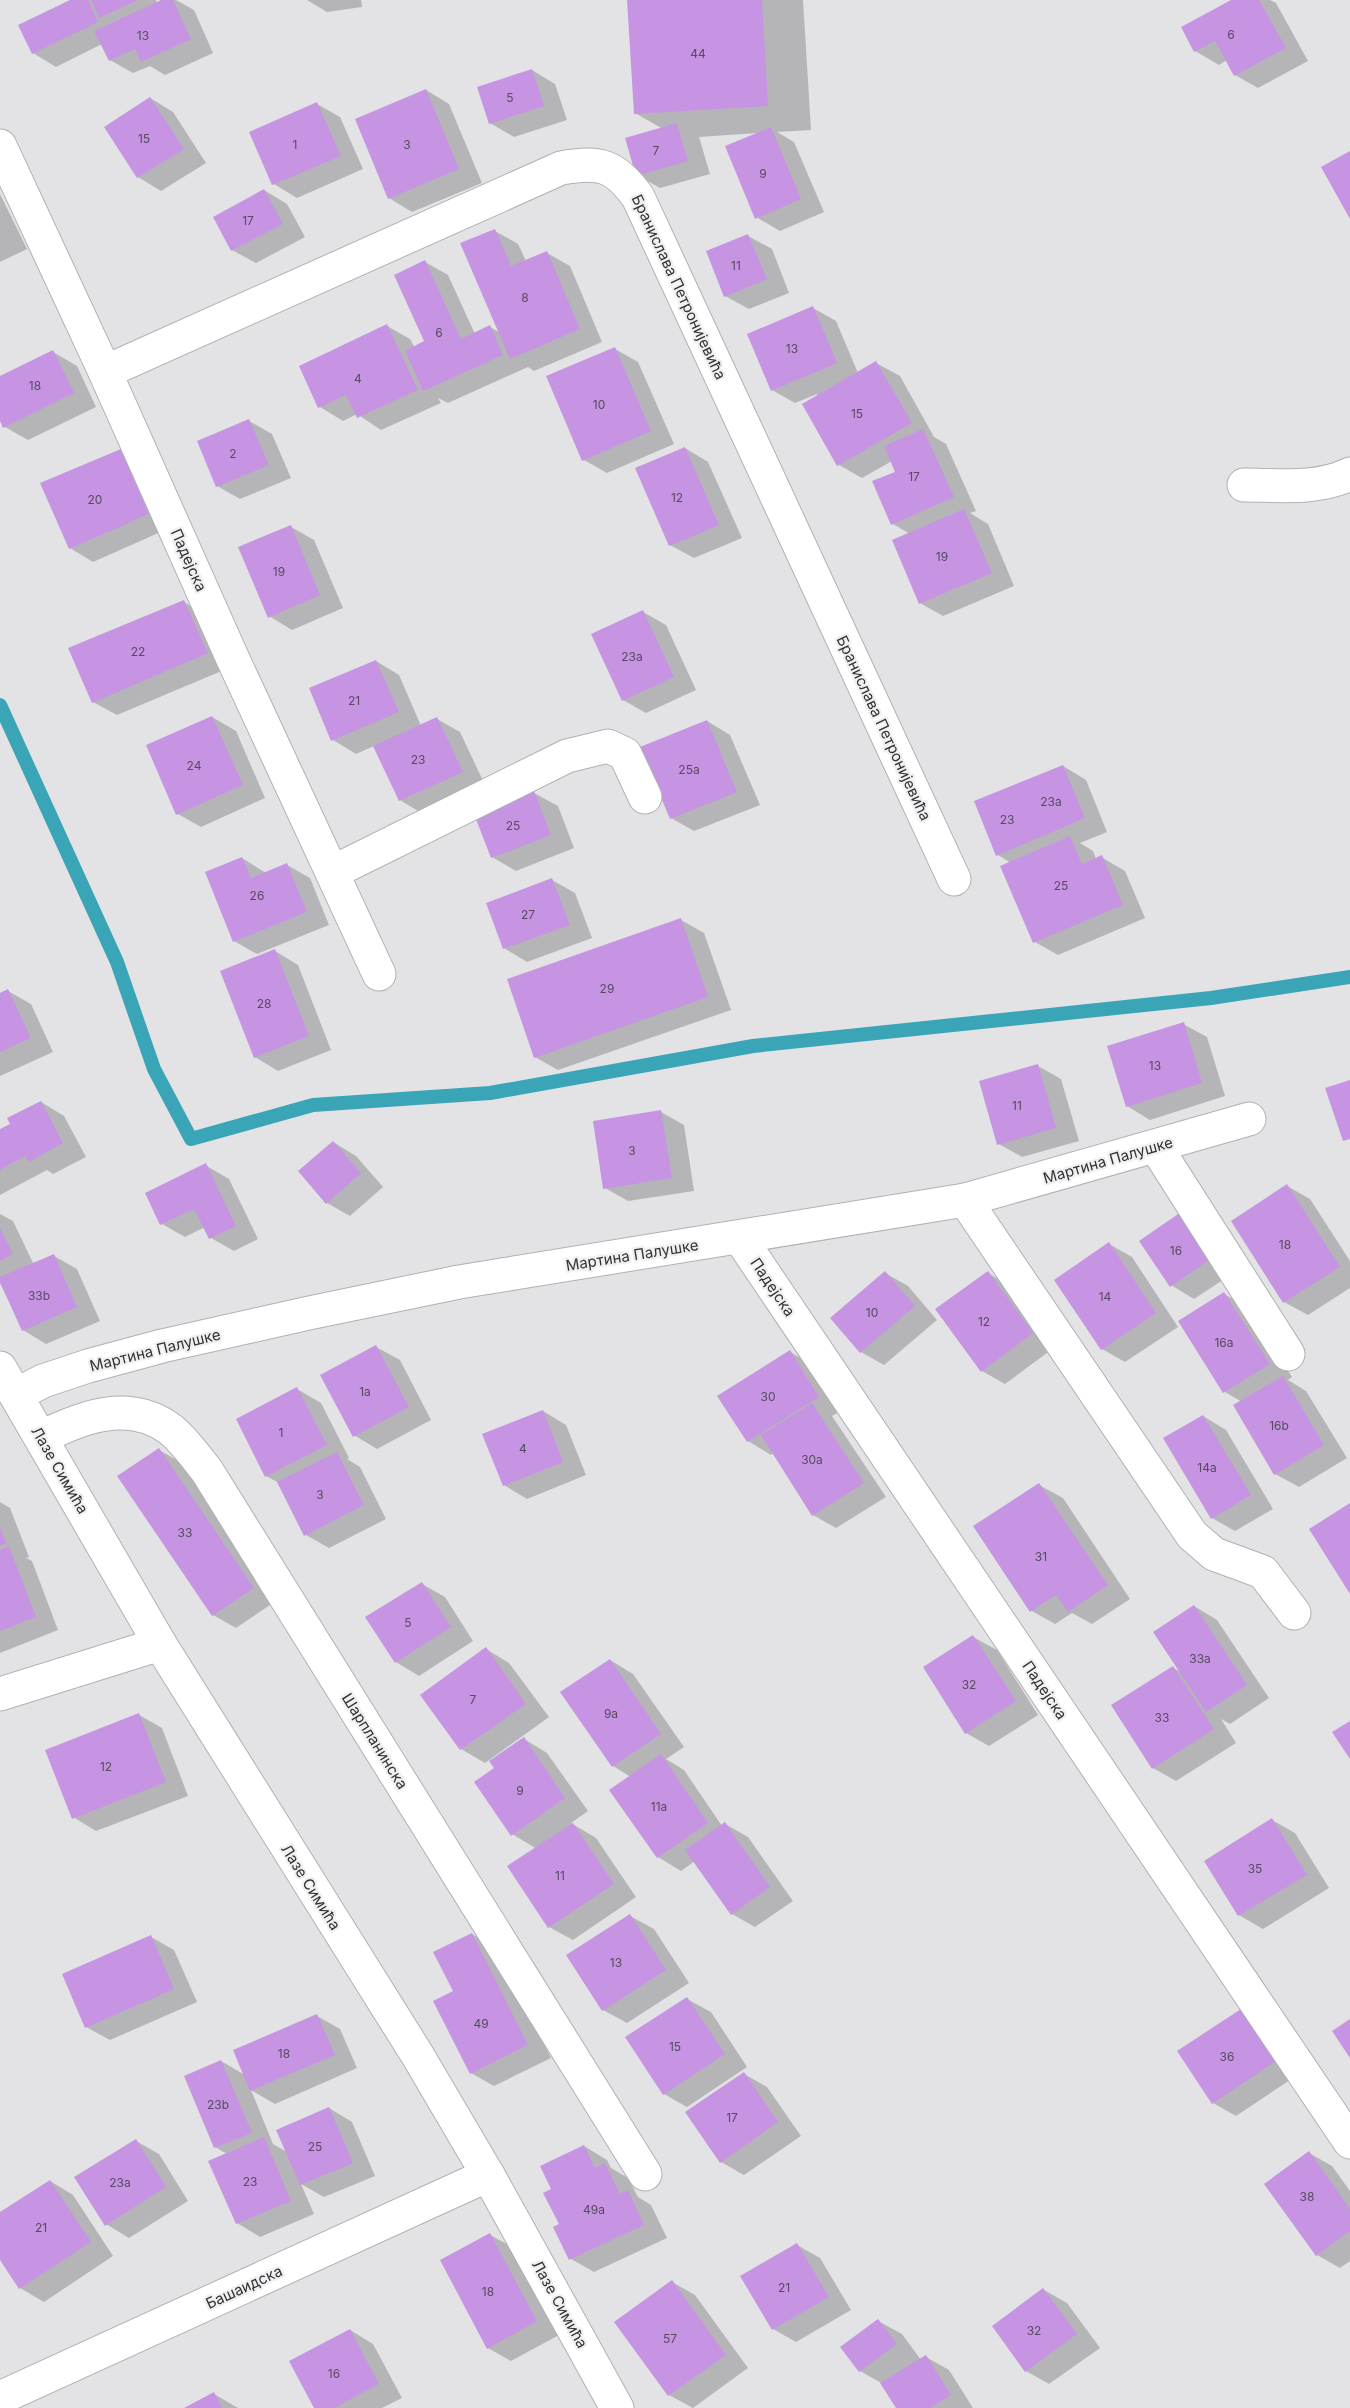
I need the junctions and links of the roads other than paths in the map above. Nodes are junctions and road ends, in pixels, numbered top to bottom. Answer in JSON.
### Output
{"nodes":[{"id":1,"x":0,"y":146,"type":"edge"},
{"id":2,"x":105,"y":372,"type":"junction"},
{"id":3,"x":1350,"y":474,"type":"edge"},
{"id":4,"x":1244,"y":485,"type":"dead end"},
{"id":5,"x":645,"y":797,"type":"dead end"},
{"id":6,"x":333,"y":872,"type":"junction"},
{"id":7,"x":954,"y":879,"type":"dead end"},
{"id":8,"x":380,"y":974,"type":"dead end"},
{"id":9,"x":1249,"y":1119,"type":"dead end"},
{"id":10,"x":1156,"y":1147,"type":"junction"},
{"id":11,"x":966,"y":1200,"type":"junction"},
{"id":12,"x":740,"y":1238,"type":"junction"},
{"id":13,"x":1288,"y":1354,"type":"dead end"},
{"id":14,"x":8,"y":1382,"type":"edge"},
{"id":15,"x":42,"y":1437,"type":"junction"},
{"id":16,"x":1294,"y":1614,"type":"dead end"},
{"id":17,"x":160,"y":1644,"type":"junction"},
{"id":18,"x":0,"y":1694,"type":"edge"},
{"id":19,"x":1350,"y":2142,"type":"edge"},
{"id":20,"x":645,"y":2174,"type":"dead end"},
{"id":21,"x":488,"y":2175,"type":"junction"},
{"id":22,"x":0,"y":2398,"type":"edge"},
{"id":23,"x":617,"y":2408,"type":"edge"}],
"edges":[{"from":1,"to":2,"type":"street","name":"Падејска"},
{"from":2,"to":6,"type":"street","name":"Падејска"},
{"from":2,"to":7,"type":"street","name":"Бранислава Петронијевића"},
{"from":3,"to":4,"type":"street"},
{"from":5,"to":6,"type":"street"},
{"from":6,"to":8,"type":"street","name":"Падејска"},
{"from":9,"to":10,"type":"street","name":"Мартина Палушке"},
{"from":10,"to":11,"type":"street","name":"Мартина Палушке"},
{"from":10,"to":13,"type":"street"},
{"from":11,"to":12,"type":"street","name":"Мартина Палушке"},
{"from":11,"to":16,"type":"street"},
{"from":12,"to":14,"type":"street","name":"Мартина Палушке"},
{"from":12,"to":19,"type":"street","name":"Падејска"},
{"from":14,"to":15,"type":"street","name":"Лазе Симића"},
{"from":15,"to":17,"type":"street","name":"Лазе Симића"},
{"from":15,"to":20,"type":"street","name":"Шарпланинска"},
{"from":17,"to":18,"type":"street"},
{"from":17,"to":21,"type":"street","name":"Лазе Симића"},
{"from":21,"to":22,"type":"street","name":"Башаидска"},
{"from":21,"to":23,"type":"street","name":"Лазе Симића"}]}
